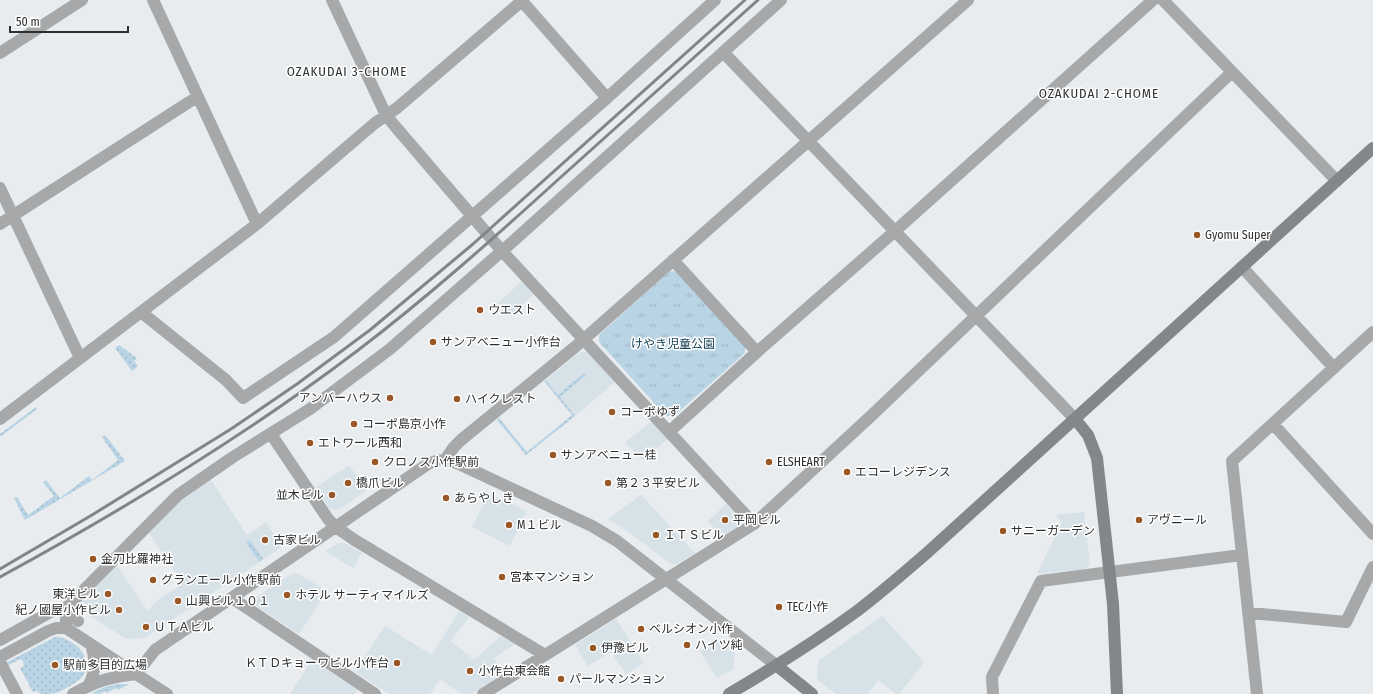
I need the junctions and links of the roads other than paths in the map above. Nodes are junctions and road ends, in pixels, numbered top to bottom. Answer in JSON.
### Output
{"nodes":[{"id":1,"x":82,"y":0,"type":"edge"},
{"id":2,"x":153,"y":0,"type":"edge"},
{"id":3,"x":332,"y":0,"type":"edge"},
{"id":4,"x":522,"y":0,"type":"edge"},
{"id":5,"x":780,"y":0,"type":"edge"},
{"id":6,"x":968,"y":0,"type":"edge"},
{"id":7,"x":1153,"y":0,"type":"edge"},
{"id":8,"x":1163,"y":0,"type":"edge"},
{"id":9,"x":708,"y":3,"type":"edge"},
{"id":10,"x":723,"y":52,"type":"junction"},
{"id":11,"x":0,"y":53,"type":"edge"},
{"id":12,"x":1232,"y":72,"type":"junction"},
{"id":13,"x":198,"y":97,"type":"junction"},
{"id":14,"x":607,"y":98,"type":"junction"},
{"id":15,"x":386,"y":115,"type":"junction"},
{"id":16,"x":809,"y":141,"type":"junction"},
{"id":17,"x":1373,"y":148,"type":"edge"},
{"id":18,"x":1337,"y":181,"type":"junction"},
{"id":19,"x":0,"y":188,"type":"edge"},
{"id":20,"x":13,"y":216,"type":"junction"},
{"id":21,"x":472,"y":217,"type":"junction"},
{"id":22,"x":0,"y":224,"type":"edge"},
{"id":23,"x":257,"y":224,"type":"junction"},
{"id":24,"x":894,"y":232,"type":"junction"},
{"id":25,"x":502,"y":251,"type":"junction"},
{"id":26,"x":673,"y":260,"type":"junction"},
{"id":27,"x":1242,"y":267,"type":"junction"},
{"id":28,"x":141,"y":312,"type":"junction"},
{"id":29,"x":975,"y":316,"type":"junction"},
{"id":30,"x":1373,"y":332,"type":"edge"},
{"id":31,"x":584,"y":339,"type":"junction"},
{"id":32,"x":757,"y":352,"type":"junction"},
{"id":33,"x":80,"y":358,"type":"junction"},
{"id":34,"x":1334,"y":368,"type":"junction"},
{"id":35,"x":0,"y":419,"type":"edge"},
{"id":36,"x":1075,"y":419,"type":"junction"},
{"id":37,"x":1273,"y":424,"type":"junction"},
{"id":38,"x":670,"y":431,"type":"junction"},
{"id":39,"x":271,"y":434,"type":"junction"},
{"id":40,"x":445,"y":460,"type":"junction"},
{"id":41,"x":754,"y":524,"type":"junction"},
{"id":42,"x":336,"y":527,"type":"junction"},
{"id":43,"x":1373,"y":534,"type":"edge"},
{"id":44,"x":1241,"y":555,"type":"junction"},
{"id":45,"x":1373,"y":567,"type":"edge"},
{"id":46,"x":1110,"y":572,"type":"junction"},
{"id":47,"x":666,"y":579,"type":"junction"},
{"id":48,"x":232,"y":598,"type":"junction"},
{"id":49,"x":1248,"y":614,"type":"junction"},
{"id":50,"x":78,"y":621,"type":"dead end"},
{"id":51,"x":66,"y":628,"type":"junction"},
{"id":52,"x":0,"y":640,"type":"edge"},
{"id":53,"x":91,"y":645,"type":"junction"},
{"id":54,"x":545,"y":655,"type":"junction"},
{"id":55,"x":0,"y":657,"type":"edge"},
{"id":56,"x":0,"y":662,"type":"edge"},
{"id":57,"x":776,"y":665,"type":"junction"},
{"id":58,"x":136,"y":674,"type":"junction"},
{"id":59,"x":88,"y":686,"type":"junction"},
{"id":60,"x":17,"y":694,"type":"edge"},
{"id":61,"x":74,"y":694,"type":"edge"},
{"id":62,"x":167,"y":694,"type":"edge"},
{"id":63,"x":375,"y":694,"type":"edge"},
{"id":64,"x":483,"y":694,"type":"edge"},
{"id":65,"x":729,"y":694,"type":"edge"},
{"id":66,"x":812,"y":694,"type":"edge"},
{"id":67,"x":993,"y":694,"type":"edge"},
{"id":68,"x":1117,"y":694,"type":"edge"},
{"id":69,"x":1257,"y":694,"type":"edge"}],
"edges":[{"from":1,"to":11,"type":"street"},
{"from":2,"to":13,"type":"street"},
{"from":3,"to":15,"type":"street"},
{"from":4,"to":14,"type":"street"},
{"from":4,"to":15,"type":"street"},
{"from":5,"to":10,"type":"street"},
{"from":6,"to":16,"type":"street"},
{"from":7,"to":24,"type":"street"},
{"from":8,"to":12,"type":"street"},
{"from":9,"to":14,"type":"street"},
{"from":10,"to":16,"type":"street"},
{"from":10,"to":25,"type":"street"},
{"from":12,"to":18,"type":"street"},
{"from":12,"to":29,"type":"street"},
{"from":13,"to":20,"type":"street"},
{"from":13,"to":23,"type":"street"},
{"from":14,"to":21,"type":"street"},
{"from":15,"to":21,"type":"street"},
{"from":15,"to":23,"type":"street"},
{"from":16,"to":24,"type":"street"},
{"from":16,"to":26,"type":"street"},
{"from":17,"to":18,"type":"street"},
{"from":18,"to":27,"type":"street"},
{"from":19,"to":20,"type":"street"},
{"from":20,"to":22,"type":"street"},
{"from":20,"to":33,"type":"street"},
{"from":21,"to":25,"type":"street"},
{"from":21,"to":28,"type":"street"},
{"from":23,"to":28,"type":"street"},
{"from":24,"to":29,"type":"street"},
{"from":24,"to":32,"type":"street"},
{"from":25,"to":31,"type":"street"},
{"from":25,"to":39,"type":"street"},
{"from":26,"to":31,"type":"street"},
{"from":26,"to":32,"type":"street"},
{"from":27,"to":34,"type":"street"},
{"from":27,"to":36,"type":"street"},
{"from":28,"to":33,"type":"street"},
{"from":29,"to":36,"type":"street"},
{"from":29,"to":41,"type":"street"},
{"from":30,"to":34,"type":"street"},
{"from":31,"to":38,"type":"street"},
{"from":31,"to":40,"type":"street"},
{"from":32,"to":38,"type":"street"},
{"from":33,"to":35,"type":"street"},
{"from":34,"to":37,"type":"street"},
{"from":36,"to":46,"type":"street"},
{"from":36,"to":57,"type":"street"},
{"from":37,"to":43,"type":"street"},
{"from":37,"to":44,"type":"street"},
{"from":38,"to":41,"type":"street"},
{"from":39,"to":42,"type":"street"},
{"from":39,"to":51,"type":"street"},
{"from":40,"to":42,"type":"street"},
{"from":40,"to":47,"type":"street"},
{"from":41,"to":47,"type":"street"},
{"from":42,"to":48,"type":"street"},
{"from":42,"to":54,"type":"street"},
{"from":44,"to":46,"type":"street"},
{"from":44,"to":49,"type":"street"},
{"from":45,"to":49,"type":"street"},
{"from":46,"to":67,"type":"street"},
{"from":46,"to":68,"type":"street"},
{"from":47,"to":54,"type":"street"},
{"from":47,"to":57,"type":"street"},
{"from":48,"to":58,"type":"street"},
{"from":48,"to":63,"type":"street"},
{"from":49,"to":69,"type":"street"},
{"from":50,"to":52,"type":"street","bridge":true},
{"from":51,"to":53,"type":"street"},
{"from":51,"to":55,"type":"street"},
{"from":53,"to":58,"type":"street"},
{"from":53,"to":59,"type":"street"},
{"from":54,"to":64,"type":"street"},
{"from":56,"to":60,"type":"street"},
{"from":57,"to":65,"type":"street"},
{"from":57,"to":66,"type":"street"},
{"from":58,"to":59,"type":"street"},
{"from":58,"to":62,"type":"street"},
{"from":59,"to":61,"type":"street"}]}
